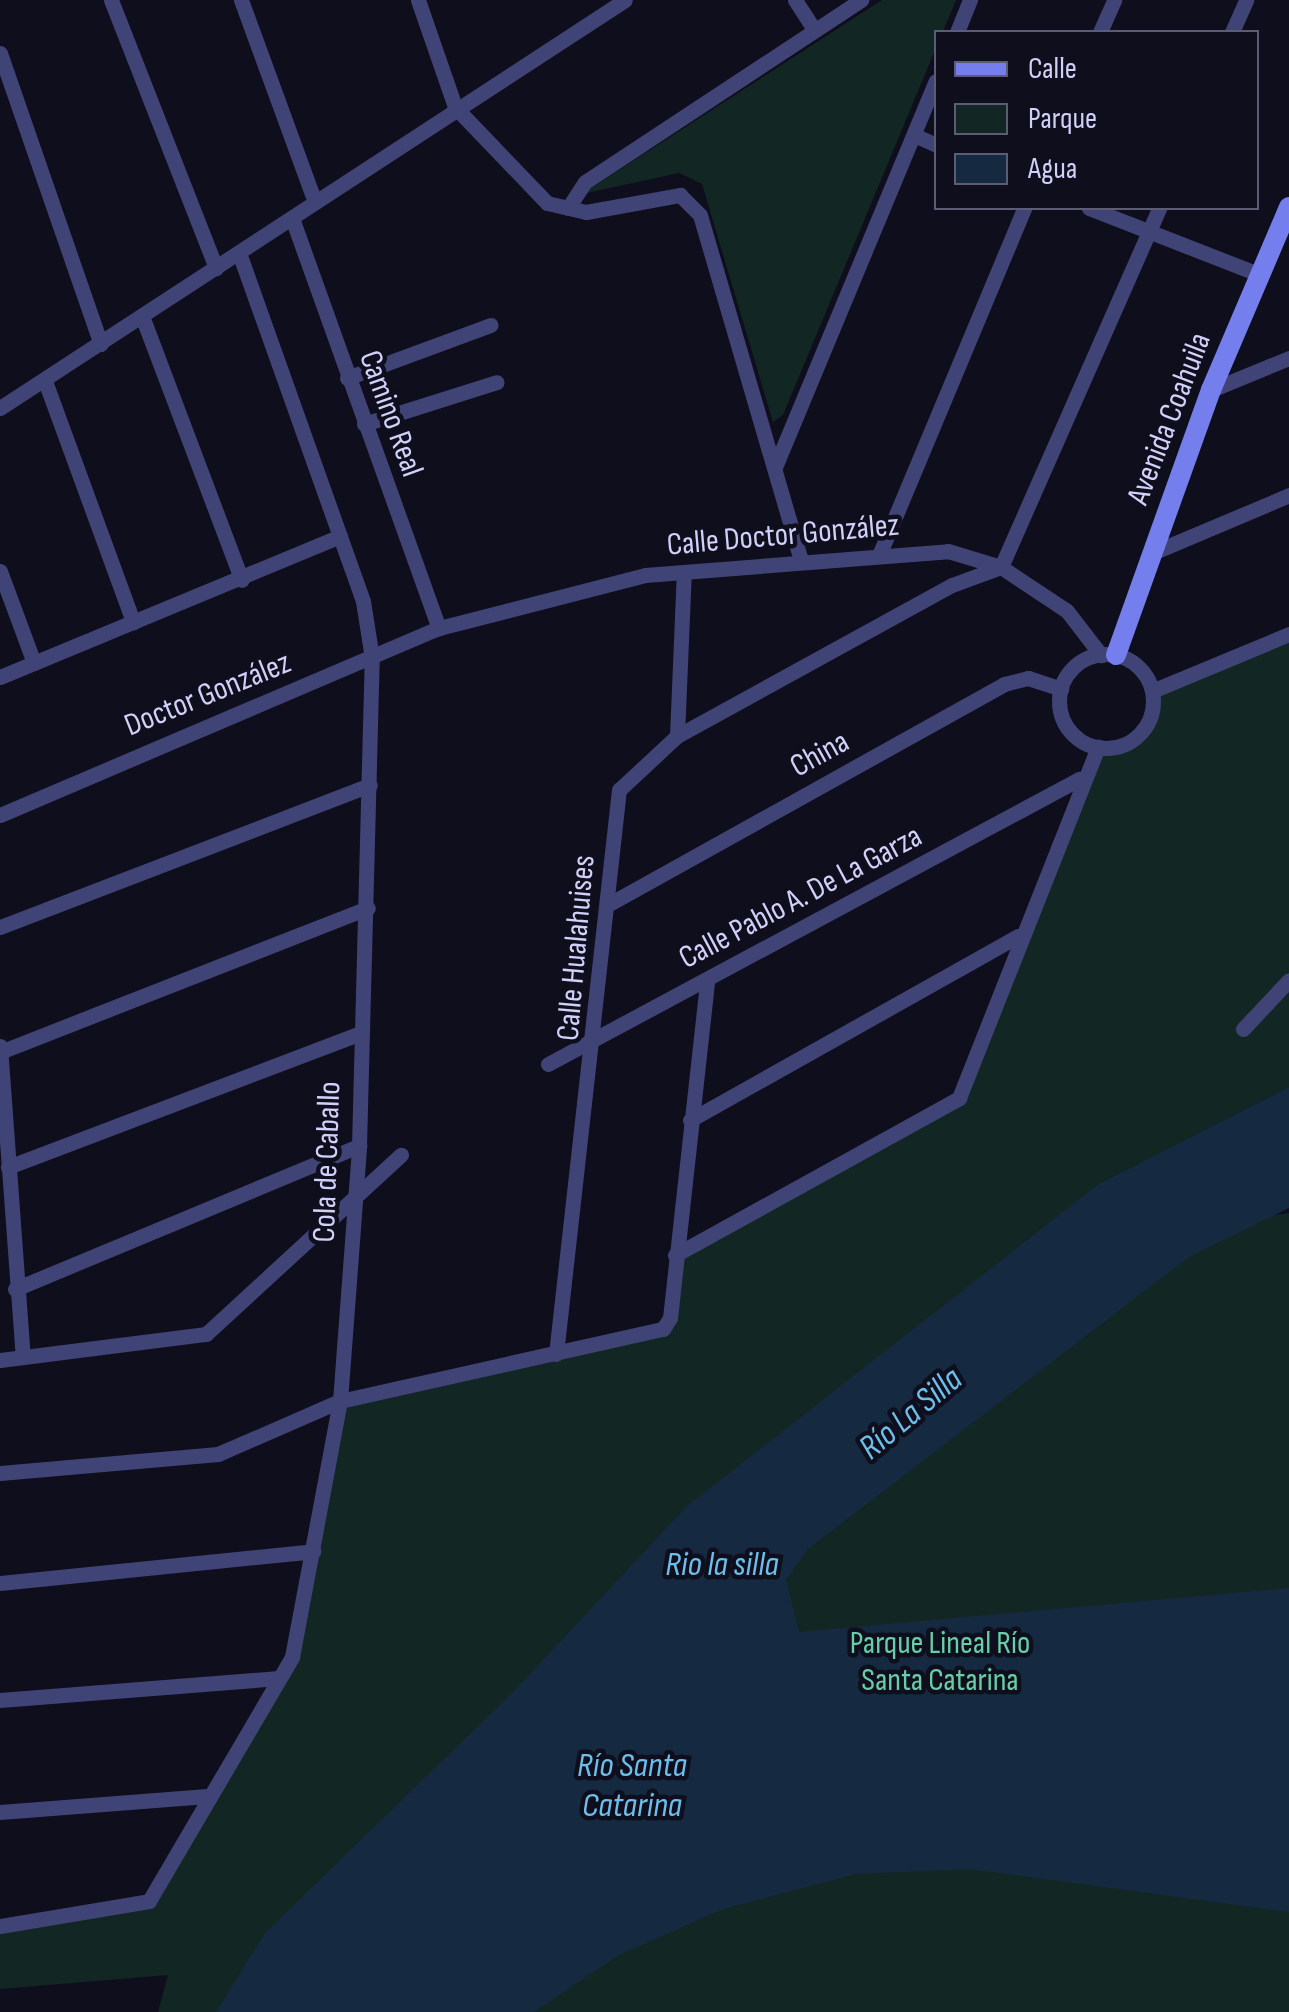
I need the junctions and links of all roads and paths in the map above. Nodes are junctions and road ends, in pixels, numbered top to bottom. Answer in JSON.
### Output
{"nodes":[{"id":1,"x":111,"y":0,"type":"edge"},
{"id":2,"x":241,"y":0,"type":"edge"},
{"id":3,"x":418,"y":0,"type":"edge"},
{"id":4,"x":625,"y":0,"type":"edge"},
{"id":5,"x":795,"y":0,"type":"edge"},
{"id":6,"x":861,"y":0,"type":"edge"},
{"id":7,"x":970,"y":0,"type":"edge"},
{"id":8,"x":1114,"y":0,"type":"edge"},
{"id":9,"x":1246,"y":0,"type":"edge"},
{"id":10,"x":814,"y":29,"type":"junction"},
{"id":11,"x":958,"y":30,"type":"edge"},
{"id":12,"x":1101,"y":30,"type":"edge"},
{"id":13,"x":1233,"y":30,"type":"edge"},
{"id":14,"x":0,"y":53,"type":"edge"},
{"id":15,"x":934,"y":86,"type":"edge"},
{"id":16,"x":455,"y":108,"type":"junction"},
{"id":17,"x":914,"y":135,"type":"junction"},
{"id":18,"x":934,"y":144,"type":"edge"},
{"id":19,"x":315,"y":202,"type":"junction"},
{"id":20,"x":568,"y":208,"type":"junction"},
{"id":21,"x":1023,"y":210,"type":"edge"},
{"id":22,"x":1094,"y":210,"type":"edge"},
{"id":23,"x":1158,"y":210,"type":"edge"},
{"id":24,"x":292,"y":218,"type":"junction"},
{"id":25,"x":1287,"y":218,"type":"edge"},
{"id":26,"x":1149,"y":231,"type":"junction"},
{"id":27,"x":239,"y":252,"type":"junction"},
{"id":28,"x":216,"y":268,"type":"junction"},
{"id":29,"x":1258,"y":274,"type":"junction"},
{"id":30,"x":142,"y":316,"type":"junction"},
{"id":31,"x":490,"y":325,"type":"dead end"},
{"id":32,"x":101,"y":344,"type":"junction"},
{"id":33,"x":1289,"y":358,"type":"edge"},
{"id":34,"x":347,"y":378,"type":"junction"},
{"id":35,"x":46,"y":381,"type":"junction"},
{"id":36,"x":497,"y":382,"type":"dead end"},
{"id":37,"x":1211,"y":390,"type":"junction"},
{"id":38,"x":0,"y":407,"type":"edge"},
{"id":39,"x":364,"y":424,"type":"junction"},
{"id":40,"x":775,"y":466,"type":"junction"},
{"id":41,"x":1289,"y":495,"type":"edge"},
{"id":42,"x":340,"y":536,"type":"junction"},
{"id":43,"x":880,"y":552,"type":"junction"},
{"id":44,"x":1152,"y":553,"type":"junction"},
{"id":45,"x":801,"y":561,"type":"junction"},
{"id":46,"x":1001,"y":567,"type":"junction"},
{"id":47,"x":0,"y":571,"type":"edge"},
{"id":48,"x":684,"y":572,"type":"junction"},
{"id":49,"x":242,"y":580,"type":"junction"},
{"id":50,"x":133,"y":622,"type":"junction"},
{"id":51,"x":438,"y":628,"type":"junction"},
{"id":52,"x":1289,"y":634,"type":"edge"},
{"id":53,"x":1108,"y":655,"type":"junction"},
{"id":54,"x":372,"y":658,"type":"junction"},
{"id":55,"x":34,"y":663,"type":"junction"},
{"id":56,"x":0,"y":677,"type":"edge"},
{"id":57,"x":1061,"y":689,"type":"junction"},
{"id":58,"x":1152,"y":691,"type":"junction"},
{"id":59,"x":676,"y":736,"type":"junction"},
{"id":60,"x":1098,"y":747,"type":"junction"},
{"id":61,"x":1079,"y":779,"type":"junction"},
{"id":62,"x":370,"y":785,"type":"junction"},
{"id":63,"x":0,"y":814,"type":"edge"},
{"id":64,"x":611,"y":903,"type":"junction"},
{"id":65,"x":368,"y":908,"type":"junction"},
{"id":66,"x":0,"y":927,"type":"edge"},
{"id":67,"x":1018,"y":936,"type":"junction"},
{"id":68,"x":1289,"y":980,"type":"edge"},
{"id":69,"x":707,"y":981,"type":"junction"},
{"id":70,"x":1243,"y":1028,"type":"dead end"},
{"id":71,"x":360,"y":1033,"type":"junction"},
{"id":72,"x":597,"y":1040,"type":"junction"},
{"id":73,"x":0,"y":1049,"type":"edge"},
{"id":74,"x":548,"y":1064,"type":"dead end"},
{"id":75,"x":690,"y":1120,"type":"junction"},
{"id":76,"x":359,"y":1146,"type":"junction"},
{"id":77,"x":401,"y":1155,"type":"dead end"},
{"id":78,"x":8,"y":1167,"type":"junction"},
{"id":79,"x":357,"y":1196,"type":"junction"},
{"id":80,"x":675,"y":1256,"type":"junction"},
{"id":81,"x":15,"y":1290,"type":"junction"},
{"id":82,"x":556,"y":1354,"type":"junction"},
{"id":83,"x":22,"y":1358,"type":"junction"},
{"id":84,"x":0,"y":1360,"type":"edge"},
{"id":85,"x":340,"y":1402,"type":"junction"},
{"id":86,"x":0,"y":1474,"type":"edge"},
{"id":87,"x":313,"y":1551,"type":"junction"},
{"id":88,"x":0,"y":1583,"type":"edge"},
{"id":89,"x":279,"y":1678,"type":"junction"},
{"id":90,"x":0,"y":1700,"type":"edge"},
{"id":91,"x":210,"y":1796,"type":"junction"},
{"id":92,"x":0,"y":1812,"type":"edge"},
{"id":93,"x":0,"y":1926,"type":"edge"}],
"edges":[{"from":1,"to":28,"type":"street"},
{"from":2,"to":19,"type":"street"},
{"from":3,"to":16,"type":"street"},
{"from":4,"to":16,"type":"street"},
{"from":5,"to":10,"type":"street"},
{"from":6,"to":10,"type":"street"},
{"from":7,"to":11,"type":"street"},
{"from":8,"to":12,"type":"street"},
{"from":9,"to":13,"type":"street"},
{"from":10,"to":20,"type":"street"},
{"from":14,"to":32,"type":"street"},
{"from":15,"to":17,"type":"street"},
{"from":16,"to":19,"type":"street"},
{"from":16,"to":20,"type":"street"},
{"from":17,"to":18,"type":"street"},
{"from":17,"to":40,"type":"street"},
{"from":19,"to":24,"type":"street"},
{"from":20,"to":40,"type":"street"},
{"from":21,"to":43,"type":"street"},
{"from":22,"to":26,"type":"street"},
{"from":23,"to":26,"type":"street"},
{"from":24,"to":27,"type":"street"},
{"from":24,"to":34,"type":"street","name":"Camino Real"},
{"from":25,"to":29,"type":"street","name":"Avenida Coahuila"},
{"from":26,"to":29,"type":"street"},
{"from":26,"to":46,"type":"street"},
{"from":27,"to":28,"type":"street"},
{"from":27,"to":42,"type":"street","name":"Cola de Caballo"},
{"from":28,"to":30,"type":"street"},
{"from":29,"to":37,"type":"street","name":"Avenida Coahuila"},
{"from":30,"to":32,"type":"street"},
{"from":30,"to":49,"type":"street"},
{"from":31,"to":34,"type":"street"},
{"from":32,"to":35,"type":"street"},
{"from":33,"to":37,"type":"street"},
{"from":34,"to":39,"type":"street","name":"Camino Real"},
{"from":35,"to":38,"type":"street"},
{"from":35,"to":50,"type":"street"},
{"from":36,"to":39,"type":"street"},
{"from":37,"to":44,"type":"street","name":"Avenida Coahuila"},
{"from":39,"to":51,"type":"street","name":"Camino Real"},
{"from":40,"to":45,"type":"street"},
{"from":41,"to":44,"type":"street"},
{"from":42,"to":49,"type":"street"},
{"from":42,"to":54,"type":"street","name":"Cola de Caballo"},
{"from":43,"to":45,"type":"street","name":"Calle Doctor González"},
{"from":43,"to":46,"type":"street","name":"Calle Doctor González"},
{"from":44,"to":53,"type":"street","name":"Avenida Coahuila"},
{"from":45,"to":48,"type":"street","name":"Calle Doctor González"},
{"from":46,"to":53,"type":"street","name":"Calle Doctor González"},
{"from":46,"to":59,"type":"street","name":"Calle Hualahuises"},
{"from":47,"to":55,"type":"street"},
{"from":48,"to":51,"type":"street","name":"Calle Doctor González"},
{"from":48,"to":59,"type":"street"},
{"from":49,"to":50,"type":"street"},
{"from":50,"to":55,"type":"street"},
{"from":51,"to":54,"type":"street","name":"Doctor González"},
{"from":52,"to":58,"type":"street"},
{"from":53,"to":57,"type":"street"},
{"from":53,"to":58,"type":"street"},
{"from":54,"to":62,"type":"street","name":"Cola de Caballo"},
{"from":54,"to":63,"type":"street","name":"Doctor González"},
{"from":55,"to":56,"type":"street"},
{"from":57,"to":60,"type":"street"},
{"from":57,"to":64,"type":"street","name":"China"},
{"from":58,"to":60,"type":"street"},
{"from":59,"to":64,"type":"street","name":"Calle Hualahuises"},
{"from":60,"to":61,"type":"street"},
{"from":61,"to":67,"type":"street"},
{"from":61,"to":69,"type":"street","name":"Calle Pablo A. De La Garza"},
{"from":62,"to":65,"type":"street","name":"Cola de Caballo"},
{"from":62,"to":66,"type":"street"},
{"from":64,"to":72,"type":"street","name":"Calle Hualahuises"},
{"from":65,"to":71,"type":"street","name":"Cola de Caballo"},
{"from":65,"to":73,"type":"street"},
{"from":67,"to":75,"type":"street"},
{"from":67,"to":80,"type":"street"},
{"from":68,"to":70,"type":"street"},
{"from":69,"to":72,"type":"street","name":"Calle Pablo A. De La Garza"},
{"from":69,"to":75,"type":"street"},
{"from":71,"to":76,"type":"street","name":"Cola de Caballo"},
{"from":71,"to":78,"type":"street"},
{"from":72,"to":74,"type":"street","name":"Calle Pablo A. De La Garza"},
{"from":72,"to":82,"type":"street","name":"Calle Hualahuises"},
{"from":73,"to":78,"type":"street"},
{"from":75,"to":80,"type":"street"},
{"from":76,"to":79,"type":"street","name":"Cola de Caballo"},
{"from":76,"to":81,"type":"street"},
{"from":77,"to":79,"type":"street"},
{"from":78,"to":81,"type":"street"},
{"from":79,"to":83,"type":"street"},
{"from":79,"to":85,"type":"street","name":"Cola de Caballo"},
{"from":80,"to":82,"type":"street"},
{"from":81,"to":83,"type":"street"},
{"from":82,"to":85,"type":"street"},
{"from":83,"to":84,"type":"street"},
{"from":85,"to":86,"type":"street"},
{"from":85,"to":87,"type":"street","name":"Cola de Caballo"},
{"from":87,"to":88,"type":"street"},
{"from":87,"to":89,"type":"street","name":"Cola de Caballo"},
{"from":89,"to":90,"type":"street"},
{"from":89,"to":91,"type":"street","name":"Cola de Caballo"},
{"from":91,"to":92,"type":"street"},
{"from":91,"to":93,"type":"street","name":"Cola de Caballo"}]}
